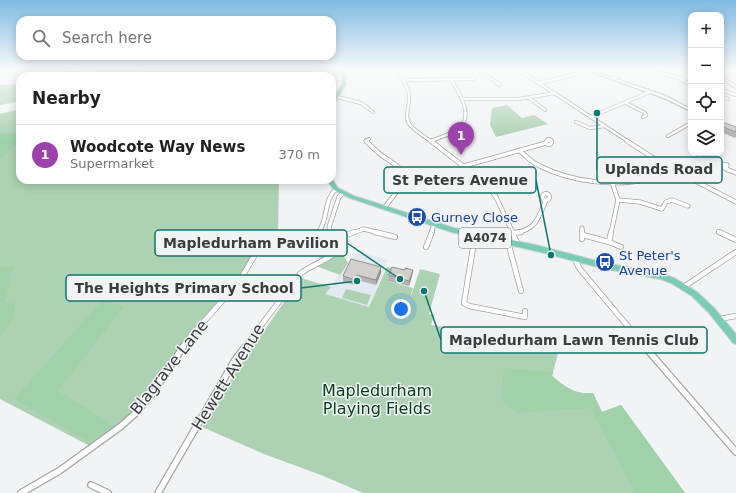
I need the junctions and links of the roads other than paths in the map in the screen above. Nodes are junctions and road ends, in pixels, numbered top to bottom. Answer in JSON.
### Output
{"nodes":[{"id":1,"x":409,"y":93,"type":"edge"},
{"id":2,"x":459,"y":93,"type":"edge"},
{"id":3,"x":555,"y":93,"type":"joint"},
{"id":4,"x":648,"y":93,"type":"edge"},
{"id":5,"x":652,"y":93,"type":"edge"},
{"id":6,"x":529,"y":98,"type":"junction"},
{"id":7,"x":724,"y":98,"type":"edge"},
{"id":8,"x":462,"y":99,"type":"junction"},
{"id":9,"x":728,"y":99,"type":"dead end"},
{"id":10,"x":336,"y":100,"type":"edge"},
{"id":11,"x":626,"y":102,"type":"junction"},
{"id":12,"x":688,"y":109,"type":"edge"},
{"id":13,"x":372,"y":110,"type":"dead end"},
{"id":14,"x":546,"y":110,"type":"dead end"},
{"id":15,"x":643,"y":116,"type":"dead end"},
{"id":16,"x":590,"y":117,"type":"junction"},
{"id":17,"x":576,"y":122,"type":"dead end"},
{"id":18,"x":688,"y":125,"type":"edge"},
{"id":19,"x":605,"y":126,"type":"junction"},
{"id":20,"x":668,"y":136,"type":"dead end"},
{"id":21,"x":366,"y":140,"type":"dead end"},
{"id":22,"x":431,"y":141,"type":"junction"},
{"id":23,"x":546,"y":143,"type":"dead end"},
{"id":24,"x":520,"y":151,"type":"junction"},
{"id":25,"x":702,"y":156,"type":"edge"},
{"id":26,"x":464,"y":166,"type":"junction"},
{"id":27,"x":672,"y":169,"type":"junction"},
{"id":28,"x":726,"y":169,"type":"dead end"},
{"id":29,"x":679,"y":173,"type":"junction"},
{"id":30,"x":736,"y":173,"type":"edge"},
{"id":31,"x":612,"y":182,"type":"junction"},
{"id":32,"x":333,"y":184,"type":"edge"},
{"id":33,"x":403,"y":184,"type":"junction"},
{"id":34,"x":336,"y":189,"type":"junction"},
{"id":35,"x":434,"y":191,"type":"dead end"},
{"id":36,"x":343,"y":193,"type":"junction"},
{"id":37,"x":546,"y":200,"type":"dead end"},
{"id":38,"x":618,"y":200,"type":"junction"},
{"id":39,"x":736,"y":202,"type":"edge"},
{"id":40,"x":688,"y":206,"type":"dead end"},
{"id":41,"x":384,"y":208,"type":"junction"},
{"id":42,"x":434,"y":225,"type":"junction"},
{"id":43,"x":323,"y":226,"type":"junction"},
{"id":44,"x":329,"y":227,"type":"junction"},
{"id":45,"x":582,"y":228,"type":"dead end"},
{"id":46,"x":719,"y":232,"type":"dead end"},
{"id":47,"x":514,"y":233,"type":"junction"},
{"id":48,"x":475,"y":236,"type":"junction"},
{"id":49,"x":395,"y":237,"type":"dead end"},
{"id":50,"x":333,"y":239,"type":"junction"},
{"id":51,"x":736,"y":240,"type":"edge"},
{"id":52,"x":508,"y":242,"type":"junction"},
{"id":53,"x":609,"y":242,"type":"junction"},
{"id":54,"x":517,"y":243,"type":"junction"},
{"id":55,"x":420,"y":246,"type":"dead end"},
{"id":56,"x":621,"y":247,"type":"dead end"},
{"id":57,"x":736,"y":252,"type":"edge"},
{"id":58,"x":575,"y":259,"type":"junction"},
{"id":59,"x":685,"y":286,"type":"junction"},
{"id":60,"x":521,"y":291,"type":"dead end"},
{"id":61,"x":525,"y":311,"type":"dead end"},
{"id":62,"x":736,"y":316,"type":"edge"},
{"id":63,"x":719,"y":319,"type":"junction"},
{"id":64,"x":736,"y":340,"type":"edge"},
{"id":65,"x":736,"y":452,"type":"edge"},
{"id":66,"x":91,"y":485,"type":"dead end"},
{"id":67,"x":21,"y":493,"type":"edge"},
{"id":68,"x":108,"y":493,"type":"edge"},
{"id":69,"x":158,"y":493,"type":"edge"}],
"edges":[{"from":1,"to":22,"type":"street"},
{"from":2,"to":8,"type":"street"},
{"from":3,"to":6,"type":"street"},
{"from":3,"to":16,"type":"street"},
{"from":4,"to":11,"type":"street"},
{"from":5,"to":12,"type":"street"},
{"from":6,"to":8,"type":"street"},
{"from":6,"to":14,"type":"street"},
{"from":7,"to":9,"type":"street"},
{"from":8,"to":22,"type":"street"},
{"from":10,"to":13,"type":"street"},
{"from":11,"to":15,"type":"street"},
{"from":11,"to":16,"type":"street"},
{"from":16,"to":19,"type":"street"},
{"from":17,"to":19,"type":"street"},
{"from":18,"to":20,"type":"street"},
{"from":19,"to":27,"type":"street"},
{"from":21,"to":33,"type":"street"},
{"from":22,"to":26,"type":"street"},
{"from":23,"to":24,"type":"street"},
{"from":24,"to":26,"type":"street"},
{"from":24,"to":31,"type":"street"},
{"from":25,"to":29,"type":"street"},
{"from":26,"to":47,"type":"street"},
{"from":27,"to":29,"type":"street"},
{"from":27,"to":31,"type":"street"},
{"from":28,"to":30,"type":"street"},
{"from":29,"to":39,"type":"street"},
{"from":31,"to":38,"type":"street"},
{"from":32,"to":34,"type":"main road","number":"A4074"},
{"from":33,"to":35,"type":"street"},
{"from":33,"to":41,"type":"street"},
{"from":34,"to":36,"type":"main road","number":"A4074"},
{"from":34,"to":43,"type":"street"},
{"from":36,"to":41,"type":"main road","number":"A4074"},
{"from":36,"to":44,"type":"street"},
{"from":37,"to":47,"type":"street"},
{"from":38,"to":40,"type":"street"},
{"from":38,"to":53,"type":"street"},
{"from":41,"to":42,"type":"main road","number":"A4074"},
{"from":42,"to":48,"type":"main road","number":"A4074"},
{"from":42,"to":55,"type":"street"},
{"from":43,"to":44,"type":"street"},
{"from":43,"to":67,"type":"street","name":"Blagrave Lane"},
{"from":44,"to":50,"type":"street","name":"Hewett Avenue"},
{"from":45,"to":53,"type":"street"},
{"from":46,"to":51,"type":"street"},
{"from":47,"to":54,"type":"street"},
{"from":48,"to":52,"type":"main road","number":"A4074"},
{"from":48,"to":61,"type":"street"},
{"from":49,"to":50,"type":"street"},
{"from":50,"to":69,"type":"street","name":"Hewett Avenue"},
{"from":52,"to":54,"type":"main road","number":"A4074"},
{"from":52,"to":60,"type":"street"},
{"from":53,"to":56,"type":"street"},
{"from":54,"to":58,"type":"main road","number":"A4074"},
{"from":57,"to":59,"type":"street"},
{"from":58,"to":59,"type":"main road","number":"A4074"},
{"from":58,"to":65,"type":"street"},
{"from":59,"to":63,"type":"main road","number":"A4074"},
{"from":62,"to":63,"type":"street"},
{"from":63,"to":64,"type":"main road","number":"A4074"},
{"from":66,"to":68,"type":"street"}]}
